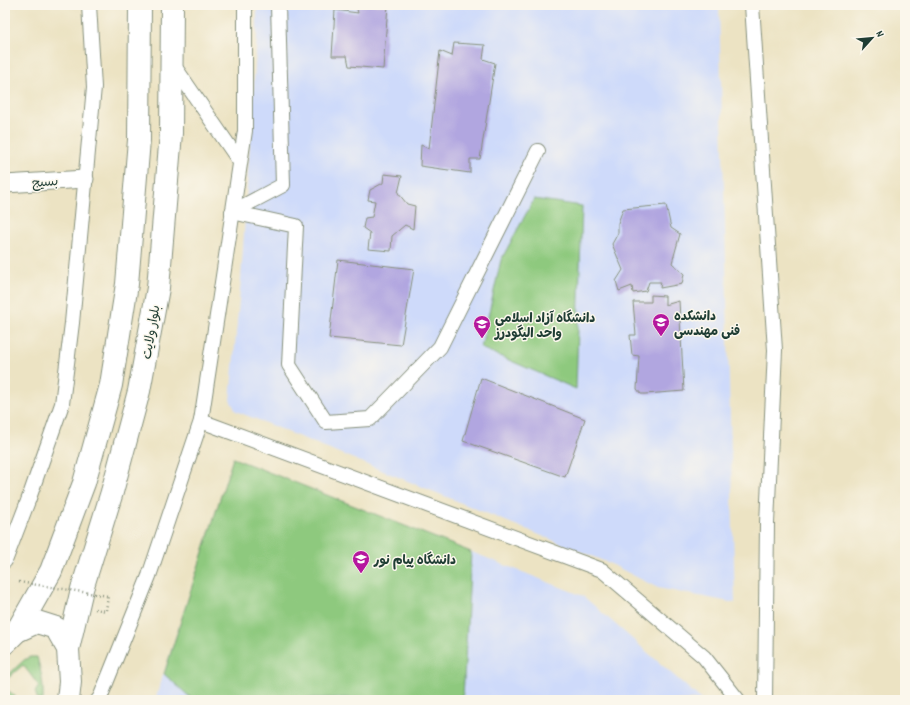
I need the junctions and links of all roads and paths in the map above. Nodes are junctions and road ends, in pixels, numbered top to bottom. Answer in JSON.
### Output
{"nodes":[{"id":1,"x":89,"y":5,"type":"edge"},
{"id":2,"x":140,"y":5,"type":"edge"},
{"id":3,"x":172,"y":5,"type":"edge"},
{"id":4,"x":245,"y":5,"type":"edge"},
{"id":5,"x":278,"y":5,"type":"edge"},
{"id":6,"x":752,"y":5,"type":"edge"},
{"id":7,"x":171,"y":62,"type":"junction"},
{"id":8,"x":538,"y":151,"type":"dead end"},
{"id":9,"x":240,"y":162,"type":"junction"},
{"id":10,"x":85,"y":179,"type":"junction"},
{"id":11,"x":5,"y":184,"type":"edge"},
{"id":12,"x":232,"y":212,"type":"junction"},
{"id":13,"x":201,"y":421,"type":"junction"},
{"id":14,"x":5,"y":561,"type":"edge"},
{"id":15,"x":19,"y":582,"type":"dead end"},
{"id":16,"x":106,"y":611,"type":"dead end"},
{"id":17,"x":11,"y":637,"type":"edge"},
{"id":18,"x":68,"y":649,"type":"junction"},
{"id":19,"x":68,"y":700,"type":"edge"},
{"id":20,"x":98,"y":700,"type":"edge"},
{"id":21,"x":738,"y":700,"type":"edge"},
{"id":22,"x":765,"y":700,"type":"edge"}],
"edges":[{"from":1,"to":10,"type":"street"},
{"from":2,"to":17,"type":"main road"},
{"from":3,"to":7,"type":"main road","name":"بلوار ولایت"},
{"from":4,"to":9,"type":"street"},
{"from":5,"to":12,"type":"street"},
{"from":6,"to":22,"type":"street"},
{"from":7,"to":9,"type":"street"},
{"from":7,"to":18,"type":"main road","name":"بلوار ولایت"},
{"from":8,"to":12,"type":"street"},
{"from":9,"to":12,"type":"street"},
{"from":10,"to":11,"type":"street","name":"بسیج"},
{"from":10,"to":14,"type":"street"},
{"from":12,"to":13,"type":"street"},
{"from":13,"to":20,"type":"street"},
{"from":13,"to":21,"type":"street"},
{"from":15,"to":16,"type":"path","bridge":true},
{"from":17,"to":18,"type":"main road"},
{"from":18,"to":19,"type":"main road"}]}
